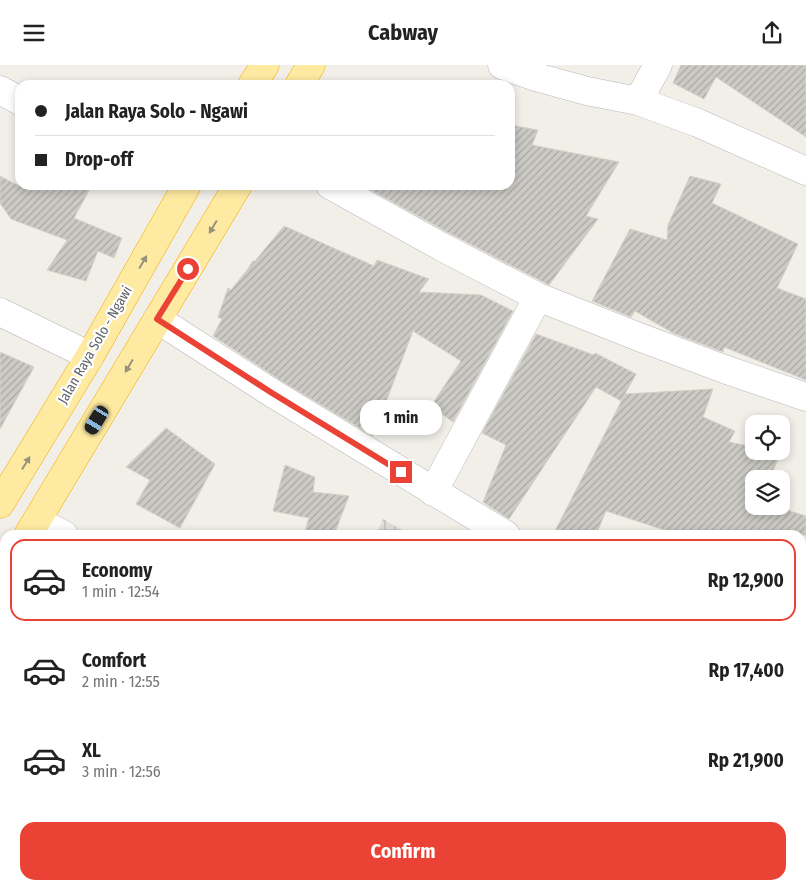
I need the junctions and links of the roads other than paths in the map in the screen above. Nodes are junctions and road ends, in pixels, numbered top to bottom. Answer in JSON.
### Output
{"nodes":[{"id":1,"x":265,"y":65,"type":"edge"},
{"id":2,"x":311,"y":65,"type":"edge"},
{"id":3,"x":502,"y":65,"type":"edge"},
{"id":4,"x":658,"y":65,"type":"edge"},
{"id":5,"x":255,"y":80,"type":"edge"},
{"id":6,"x":302,"y":80,"type":"edge"},
{"id":7,"x":0,"y":90,"type":"edge"},
{"id":8,"x":15,"y":98,"type":"edge"},
{"id":9,"x":638,"y":101,"type":"junction"},
{"id":10,"x":806,"y":171,"type":"edge"},
{"id":11,"x":182,"y":190,"type":"edge"},
{"id":12,"x":235,"y":190,"type":"edge"},
{"id":13,"x":339,"y":190,"type":"edge"},
{"id":14,"x":538,"y":297,"type":"junction"},
{"id":15,"x":0,"y":312,"type":"edge"},
{"id":16,"x":157,"y":319,"type":"junction"},
{"id":17,"x":90,"y":356,"type":"junction"},
{"id":18,"x":806,"y":397,"type":"edge"},
{"id":19,"x":433,"y":492,"type":"junction"},
{"id":20,"x":0,"y":504,"type":"edge"},
{"id":21,"x":32,"y":528,"type":"edge"},
{"id":22,"x":498,"y":530,"type":"edge"}],
"edges":[{"from":1,"to":5,"type":"highway"},
{"from":2,"to":6,"type":"highway"},
{"from":3,"to":9,"type":"street"},
{"from":4,"to":9,"type":"street"},
{"from":7,"to":8,"type":"street"},
{"from":9,"to":10,"type":"street"},
{"from":17,"to":11,"type":"highway","name":"Jalan Raya Solo - Ngawi","one_way":true},
{"from":12,"to":16,"type":"highway","one_way":true},
{"from":13,"to":14,"type":"street"},
{"from":14,"to":18,"type":"street"},
{"from":14,"to":19,"type":"street"},
{"from":15,"to":17,"type":"street"},
{"from":16,"to":19,"type":"street"},
{"from":16,"to":21,"type":"highway","one_way":true},
{"from":20,"to":17,"type":"highway","name":"Jalan Raya Solo - Ngawi","one_way":true},
{"from":19,"to":22,"type":"street"}]}
